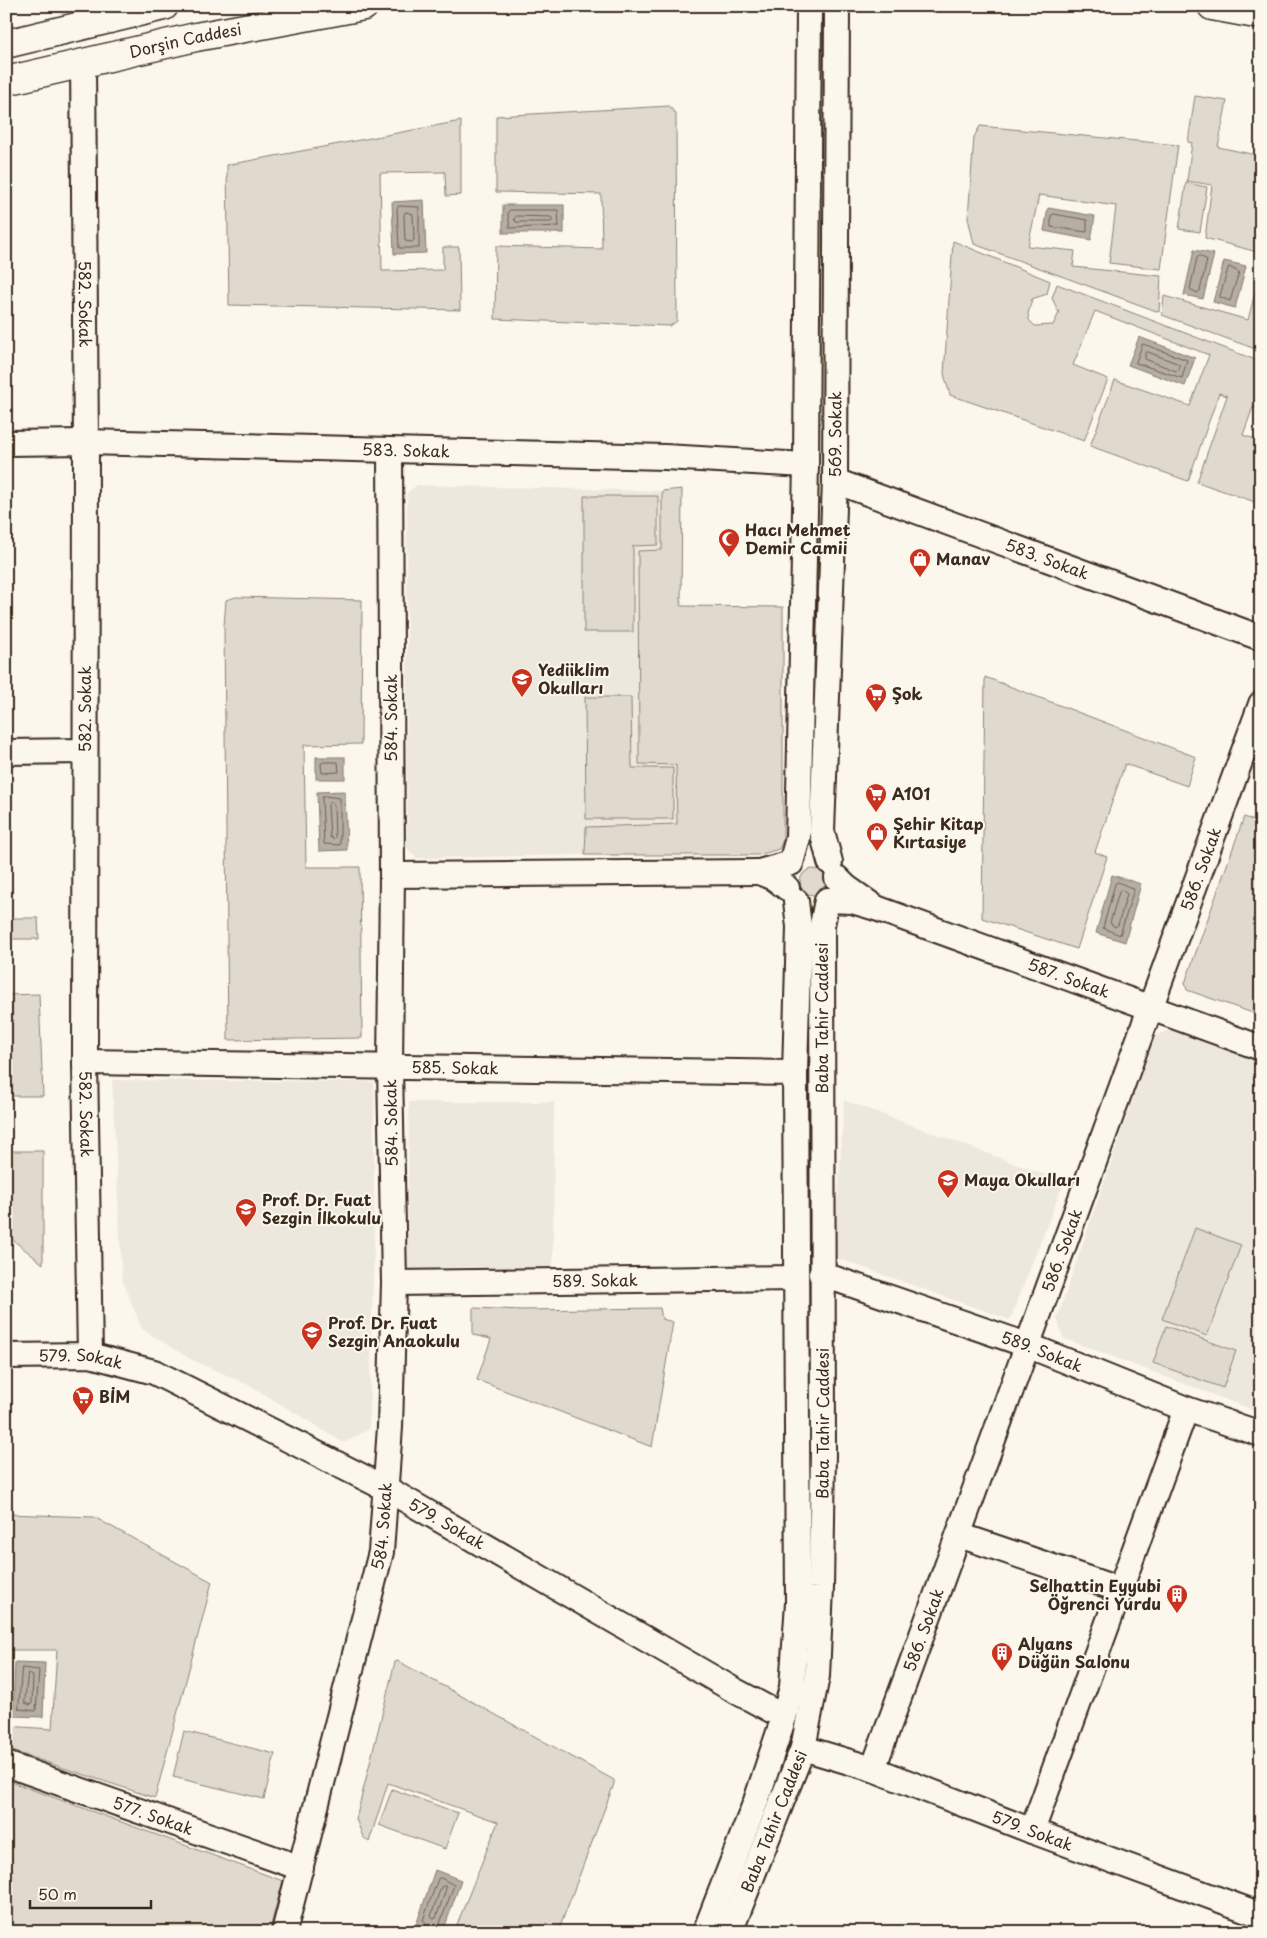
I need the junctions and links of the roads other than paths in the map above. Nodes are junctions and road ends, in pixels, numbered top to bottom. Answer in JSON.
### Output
{"nodes":[{"id":1,"x":164,"y":6,"type":"edge"},
{"id":2,"x":364,"y":6,"type":"edge"},
{"id":3,"x":809,"y":6,"type":"edge"},
{"id":4,"x":837,"y":6,"type":"edge"},
{"id":5,"x":1212,"y":6,"type":"edge"},
{"id":6,"x":1261,"y":15,"type":"edge"},
{"id":7,"x":6,"y":44,"type":"edge"},
{"id":8,"x":83,"y":64,"type":"junction"},
{"id":9,"x":6,"y":81,"type":"edge"},
{"id":10,"x":86,"y":442,"type":"junction"},
{"id":11,"x":6,"y":444,"type":"edge"},
{"id":12,"x":390,"y":451,"type":"junction"},
{"id":13,"x":806,"y":465,"type":"junction"},
{"id":14,"x":835,"y":481,"type":"junction"},
{"id":15,"x":1261,"y":638,"type":"edge"},
{"id":16,"x":1261,"y":704,"type":"edge"},
{"id":17,"x":85,"y":751,"type":"junction"},
{"id":18,"x":6,"y":752,"type":"edge"},
{"id":19,"x":791,"y":863,"type":"junction"},
{"id":20,"x":833,"y":870,"type":"junction"},
{"id":21,"x":759,"y":872,"type":"junction"},
{"id":22,"x":392,"y":876,"type":"junction"},
{"id":23,"x":791,"y":894,"type":"junction"},
{"id":24,"x":827,"y":900,"type":"junction"},
{"id":25,"x":876,"y":908,"type":"junction"},
{"id":26,"x":1148,"y":1008,"type":"junction"},
{"id":27,"x":1261,"y":1048,"type":"edge"},
{"id":28,"x":85,"y":1062,"type":"junction"},
{"id":29,"x":390,"y":1067,"type":"junction"},
{"id":30,"x":795,"y":1073,"type":"junction"},
{"id":31,"x":822,"y":1274,"type":"junction"},
{"id":32,"x":796,"y":1278,"type":"junction"},
{"id":33,"x":394,"y":1282,"type":"junction"},
{"id":34,"x":1027,"y":1345,"type":"junction"},
{"id":35,"x":90,"y":1355,"type":"junction"},
{"id":36,"x":6,"y":1356,"type":"edge"},
{"id":37,"x":1186,"y":1409,"type":"junction"},
{"id":38,"x":1261,"y":1434,"type":"edge"},
{"id":39,"x":387,"y":1489,"type":"junction"},
{"id":40,"x":959,"y":1535,"type":"junction"},
{"id":41,"x":1121,"y":1590,"type":"junction"},
{"id":42,"x":784,"y":1717,"type":"junction"},
{"id":43,"x":803,"y":1748,"type":"junction"},
{"id":44,"x":6,"y":1764,"type":"edge"},
{"id":45,"x":873,"y":1769,"type":"junction"},
{"id":46,"x":1032,"y":1831,"type":"junction"},
{"id":47,"x":301,"y":1868,"type":"junction"},
{"id":48,"x":1261,"y":1914,"type":"edge"},
{"id":49,"x":284,"y":1932,"type":"edge"},
{"id":50,"x":705,"y":1932,"type":"edge"},
{"id":51,"x":730,"y":1932,"type":"edge"}],
"edges":[{"from":1,"to":7,"type":"main road"},
{"from":2,"to":8,"type":"main road","name":"Dorşin Caddesi"},
{"from":3,"to":13,"type":"street"},
{"from":4,"to":14,"type":"street","name":"569. Sokak"},
{"from":5,"to":6,"type":"main road"},
{"from":8,"to":9,"type":"main road","name":"Dorşin Caddesi"},
{"from":8,"to":10,"type":"street","name":"582. Sokak"},
{"from":10,"to":11,"type":"street","name":"583. Sokak"},
{"from":10,"to":12,"type":"street","name":"583. Sokak"},
{"from":10,"to":17,"type":"street","name":"582. Sokak"},
{"from":12,"to":13,"type":"street","name":"583. Sokak"},
{"from":12,"to":22,"type":"street","name":"584. Sokak"},
{"from":13,"to":19,"type":"street"},
{"from":14,"to":15,"type":"street","name":"583. Sokak"},
{"from":14,"to":20,"type":"street","name":"569. Sokak"},
{"from":16,"to":26,"type":"street","name":"586. Sokak"},
{"from":17,"to":18,"type":"street"},
{"from":17,"to":28,"type":"street","name":"582. Sokak"},
{"from":19,"to":20,"type":"street"},
{"from":19,"to":21,"type":"street"},
{"from":19,"to":23,"type":"street"},
{"from":20,"to":24,"type":"street"},
{"from":20,"to":25,"type":"street"},
{"from":21,"to":22,"type":"street"},
{"from":21,"to":23,"type":"street"},
{"from":22,"to":29,"type":"street","name":"584. Sokak"},
{"from":23,"to":24,"type":"street"},
{"from":23,"to":30,"type":"street","name":"Baba Tahir Caddesi"},
{"from":24,"to":25,"type":"street"},
{"from":24,"to":31,"type":"street","name":"Baba Tahir Caddesi"},
{"from":25,"to":26,"type":"street","name":"587. Sokak"},
{"from":26,"to":27,"type":"street","name":"587. Sokak"},
{"from":26,"to":34,"type":"street","name":"586. Sokak"},
{"from":28,"to":29,"type":"street","name":"585. Sokak"},
{"from":28,"to":35,"type":"street","name":"582. Sokak"},
{"from":29,"to":30,"type":"street","name":"585. Sokak"},
{"from":29,"to":33,"type":"street","name":"584. Sokak"},
{"from":30,"to":32,"type":"street","name":"Baba Tahir Caddesi"},
{"from":31,"to":34,"type":"street","name":"589. Sokak"},
{"from":31,"to":43,"type":"street","name":"Baba Tahir Caddesi"},
{"from":32,"to":33,"type":"street","name":"589. Sokak"},
{"from":32,"to":42,"type":"street","name":"Baba Tahir Caddesi"},
{"from":33,"to":39,"type":"street","name":"584. Sokak"},
{"from":34,"to":37,"type":"street","name":"589. Sokak"},
{"from":34,"to":40,"type":"street","name":"586. Sokak"},
{"from":35,"to":36,"type":"street","name":"579. Sokak"},
{"from":35,"to":39,"type":"street","name":"579. Sokak"},
{"from":37,"to":38,"type":"street","name":"589. Sokak"},
{"from":37,"to":41,"type":"street"},
{"from":39,"to":42,"type":"street","name":"579. Sokak"},
{"from":39,"to":47,"type":"street","name":"584. Sokak"},
{"from":40,"to":41,"type":"street"},
{"from":40,"to":45,"type":"street","name":"586. Sokak"},
{"from":41,"to":46,"type":"street"},
{"from":42,"to":50,"type":"street","name":"Baba Tahir Caddesi"},
{"from":43,"to":45,"type":"street","name":"579. Sokak"},
{"from":43,"to":51,"type":"street","name":"Baba Tahir Caddesi"},
{"from":44,"to":47,"type":"street","name":"577. Sokak"},
{"from":45,"to":46,"type":"street","name":"579. Sokak"},
{"from":46,"to":48,"type":"street","name":"579. Sokak"},
{"from":47,"to":49,"type":"street","name":"584. Sokak"}]}
